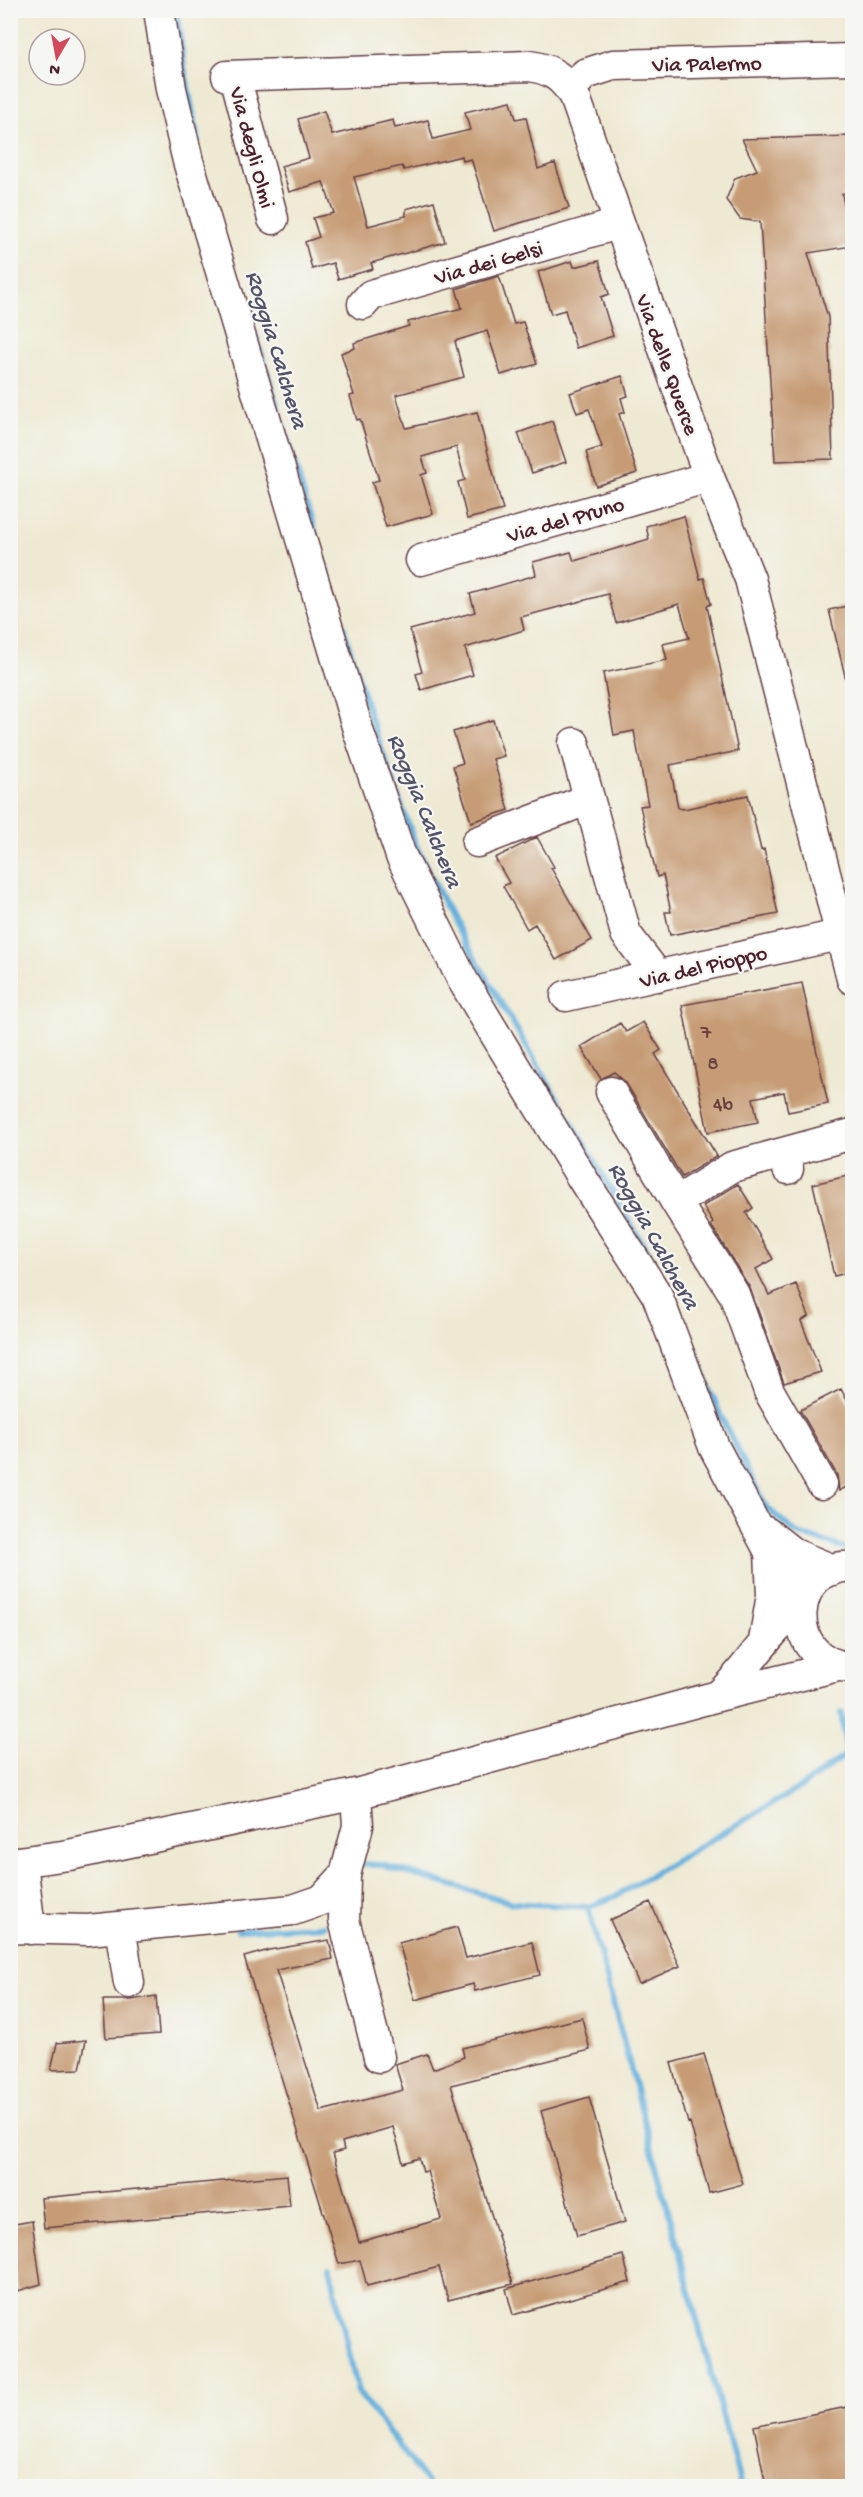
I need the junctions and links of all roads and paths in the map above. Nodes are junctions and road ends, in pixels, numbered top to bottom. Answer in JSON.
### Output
{"nodes":[{"id":1,"x":159,"y":10,"type":"edge"},
{"id":2,"x":852,"y":59,"type":"edge"},
{"id":3,"x":231,"y":76,"type":"joint"},
{"id":4,"x":570,"y":89,"type":"junction"},
{"id":5,"x":273,"y":219,"type":"dead end"},
{"id":6,"x":618,"y":224,"type":"junction"},
{"id":7,"x":363,"y":304,"type":"dead end"},
{"id":8,"x":709,"y":477,"type":"junction"},
{"id":9,"x":421,"y":560,"type":"dead end"},
{"id":10,"x":574,"y":743,"type":"dead end"},
{"id":11,"x":589,"y":799,"type":"junction"},
{"id":12,"x":477,"y":842,"type":"dead end"},
{"id":13,"x":847,"y":933,"type":"edge"},
{"id":14,"x":658,"y":976,"type":"junction"},
{"id":15,"x":852,"y":979,"type":"edge"},
{"id":16,"x":566,"y":996,"type":"dead end"},
{"id":17,"x":611,"y":1092,"type":"dead end"},
{"id":18,"x":852,"y":1134,"type":"edge"},
{"id":19,"x":676,"y":1202,"type":"junction"},
{"id":20,"x":822,"y":1484,"type":"dead end"},
{"id":21,"x":755,"y":1522,"type":"junction"},
{"id":22,"x":770,"y":1552,"type":"junction"},
{"id":23,"x":843,"y":1569,"type":"edge"},
{"id":24,"x":802,"y":1604,"type":"junction"},
{"id":25,"x":764,"y":1641,"type":"junction"},
{"id":26,"x":847,"y":1670,"type":"edge"},
{"id":27,"x":718,"y":1696,"type":"junction"},
{"id":28,"x":356,"y":1794,"type":"junction"},
{"id":29,"x":16,"y":1863,"type":"edge"},
{"id":30,"x":345,"y":1875,"type":"junction"},
{"id":31,"x":120,"y":1927,"type":"junction"},
{"id":32,"x":20,"y":1928,"type":"edge"},
{"id":33,"x":129,"y":1983,"type":"dead end"},
{"id":34,"x":379,"y":2057,"type":"dead end"}],
"edges":[{"from":1,"to":21,"type":"street"},
{"from":2,"to":4,"type":"street","name":"Via Palermo"},
{"from":3,"to":4,"type":"street","name":"Via delle Querce"},
{"from":3,"to":5,"type":"street","name":"Via degli Olmi"},
{"from":4,"to":6,"type":"street","name":"Via delle Querce"},
{"from":6,"to":7,"type":"street","name":"Via dei Gelsi"},
{"from":6,"to":8,"type":"street","name":"Via delle Querce"},
{"from":8,"to":9,"type":"street","name":"Via del Pruno"},
{"from":8,"to":13,"type":"street","name":"Via delle Querce"},
{"from":10,"to":11,"type":"street"},
{"from":11,"to":12,"type":"street"},
{"from":11,"to":14,"type":"street"},
{"from":13,"to":14,"type":"street","name":"Via del Pioppo"},
{"from":13,"to":15,"type":"street","name":"Via delle Querce"},
{"from":14,"to":16,"type":"street","name":"Via del Pioppo"},
{"from":17,"to":19,"type":"street"},
{"from":18,"to":19,"type":"street"},
{"from":19,"to":20,"type":"street"},
{"from":21,"to":22,"type":"street"},
{"from":21,"to":23,"type":"street"},
{"from":22,"to":24,"type":"street"},
{"from":22,"to":25,"type":"street"},
{"from":23,"to":24,"type":"street"},
{"from":24,"to":25,"type":"street"},
{"from":24,"to":26,"type":"street"},
{"from":25,"to":27,"type":"street"},
{"from":26,"to":27,"type":"street"},
{"from":27,"to":28,"type":"street"},
{"from":28,"to":29,"type":"street"},
{"from":28,"to":30,"type":"street"},
{"from":29,"to":32,"type":"street"},
{"from":30,"to":31,"type":"street"},
{"from":30,"to":34,"type":"street"},
{"from":31,"to":32,"type":"street"},
{"from":31,"to":33,"type":"street"}]}
